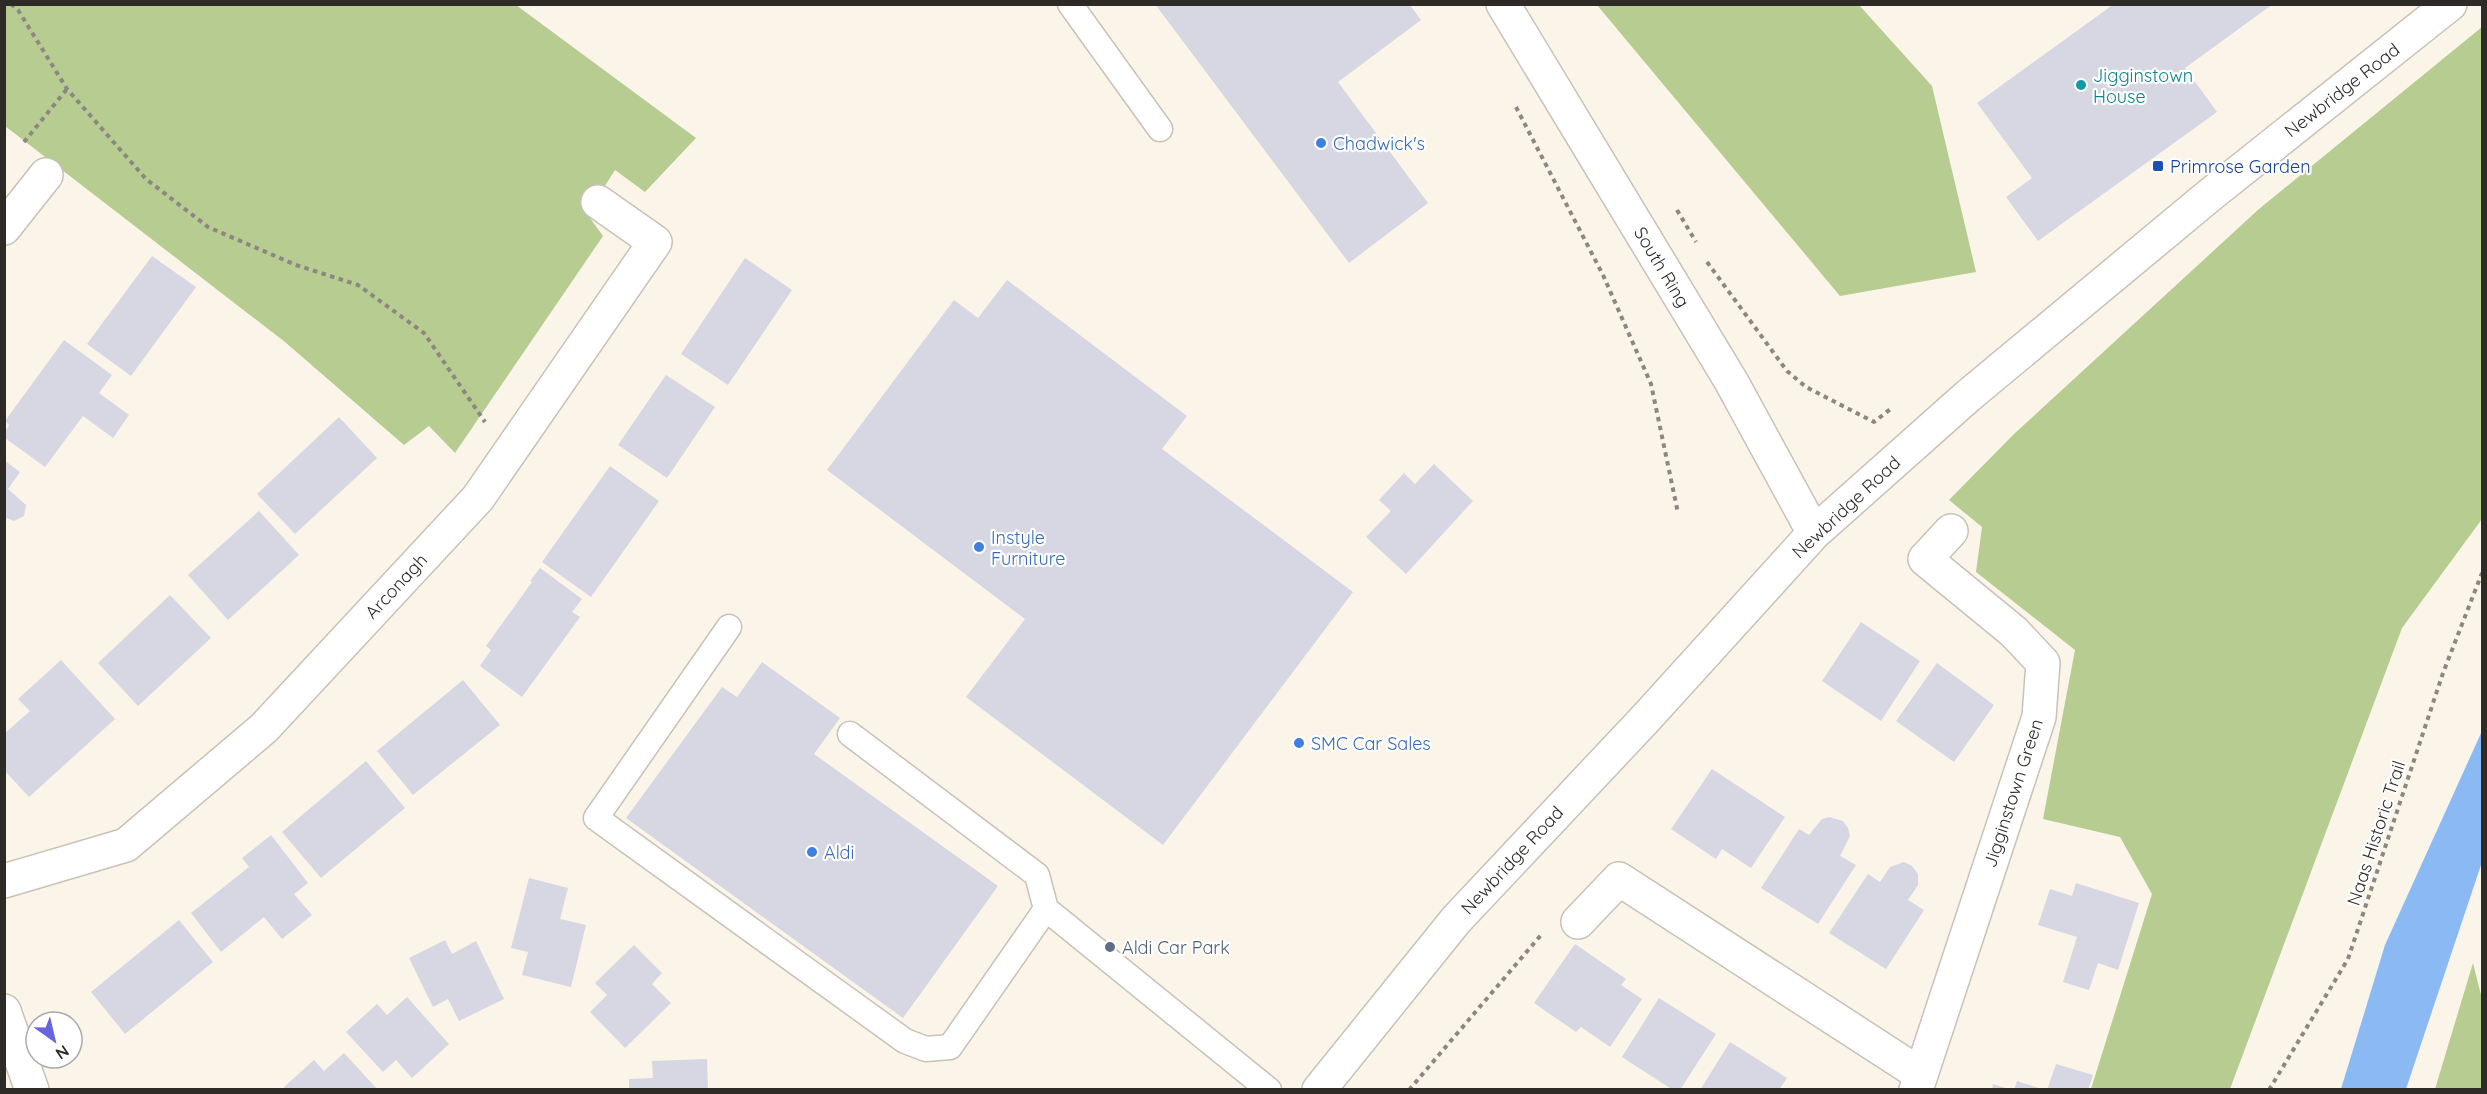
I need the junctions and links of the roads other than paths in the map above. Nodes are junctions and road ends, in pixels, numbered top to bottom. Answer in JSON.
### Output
{"nodes":[{"id":1,"x":1070,"y":4,"type":"edge"},
{"id":2,"x":1503,"y":4,"type":"edge"},
{"id":3,"x":2450,"y":4,"type":"edge"},
{"id":4,"x":1160,"y":129,"type":"dead end"},
{"id":5,"x":46,"y":175,"type":"road end"},
{"id":6,"x":598,"y":202,"type":"dead end"},
{"id":7,"x":4,"y":228,"type":"edge"},
{"id":8,"x":1951,"y":531,"type":"dead end"},
{"id":9,"x":1814,"y":533,"type":"junction"},
{"id":10,"x":729,"y":627,"type":"dead end"},
{"id":11,"x":850,"y":734,"type":"dead end"},
{"id":12,"x":4,"y":881,"type":"edge"},
{"id":13,"x":1046,"y":909,"type":"junction"},
{"id":14,"x":1578,"y":922,"type":"road end"},
{"id":15,"x":4,"y":1011,"type":"edge"},
{"id":16,"x":1918,"y":1082,"type":"edge"},
{"id":17,"x":32,"y":1089,"type":"edge"},
{"id":18,"x":1269,"y":1089,"type":"edge"},
{"id":19,"x":1319,"y":1089,"type":"edge"}],
"edges":[{"from":1,"to":4,"type":"lane"},
{"from":2,"to":9,"type":"street","name":"South Ring"},
{"from":3,"to":9,"type":"street","name":"Newbridge Road"},
{"from":5,"to":7,"type":"street"},
{"from":6,"to":12,"type":"street","name":"Arconagh"},
{"from":8,"to":16,"type":"street","name":"Jigginstown Green"},
{"from":9,"to":19,"type":"street","name":"Newbridge Road"},
{"from":10,"to":13,"type":"lane"},
{"from":11,"to":13,"type":"lane"},
{"from":13,"to":18,"type":"lane"},
{"from":14,"to":16,"type":"street","name":"Jigginstown Green"},
{"from":15,"to":17,"type":"street"}]}
